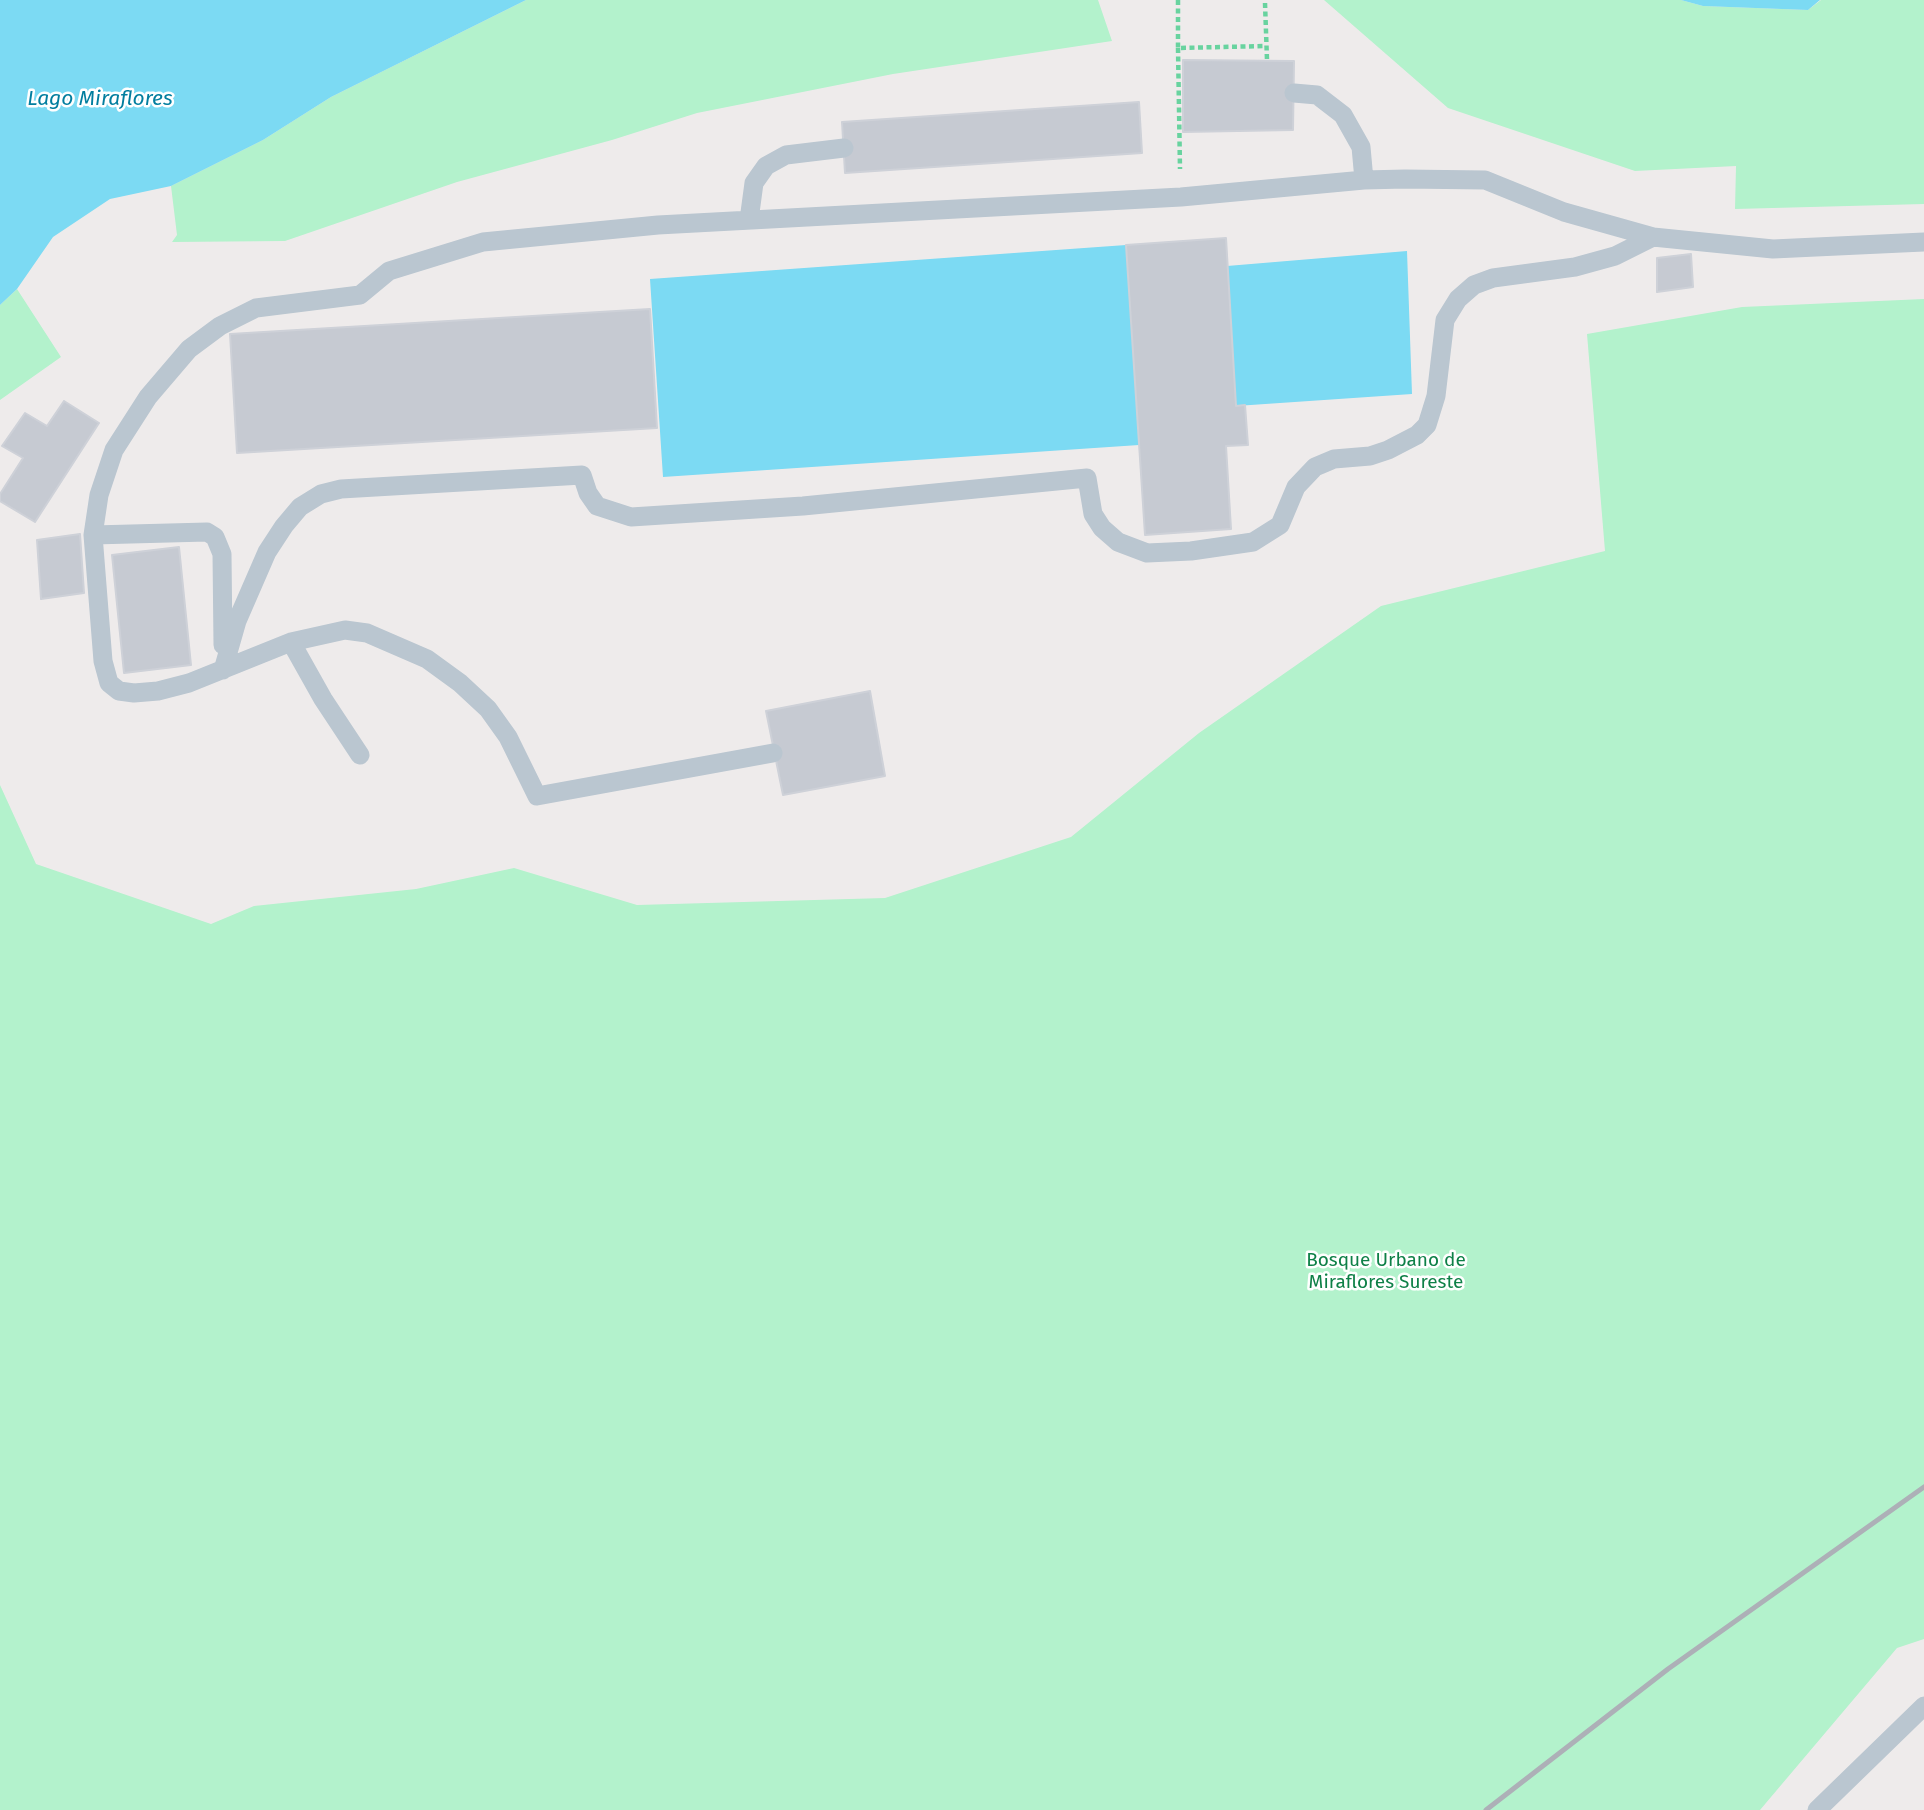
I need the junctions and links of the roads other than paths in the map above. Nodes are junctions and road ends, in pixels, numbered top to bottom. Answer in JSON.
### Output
{"nodes":[{"id":1,"x":1294,"y":93,"type":"dead end"},
{"id":2,"x":844,"y":148,"type":"dead end"},
{"id":3,"x":1364,"y":180,"type":"junction"},
{"id":4,"x":749,"y":220,"type":"junction"},
{"id":5,"x":1653,"y":237,"type":"junction"},
{"id":6,"x":1924,"y":242,"type":"edge"},
{"id":7,"x":93,"y":535,"type":"junction"},
{"id":8,"x":291,"y":642,"type":"junction"},
{"id":9,"x":223,"y":670,"type":"junction"},
{"id":10,"x":773,"y":753,"type":"dead end"},
{"id":11,"x":360,"y":755,"type":"dead end"},
{"id":12,"x":1924,"y":1706,"type":"edge"},
{"id":13,"x":1816,"y":1810,"type":"edge"}],
"edges":[{"from":1,"to":3,"type":"lane"},
{"from":2,"to":4,"type":"lane"},
{"from":3,"to":4,"type":"lane"},
{"from":3,"to":5,"type":"lane"},
{"from":4,"to":7,"type":"lane"},
{"from":5,"to":6,"type":"lane"},
{"from":5,"to":9,"type":"lane"},
{"from":7,"to":9,"type":"lane"},
{"from":7,"to":9,"type":"lane"},
{"from":8,"to":9,"type":"lane"},
{"from":8,"to":10,"type":"lane"},
{"from":8,"to":11,"type":"lane"},
{"from":12,"to":13,"type":"lane"}]}
